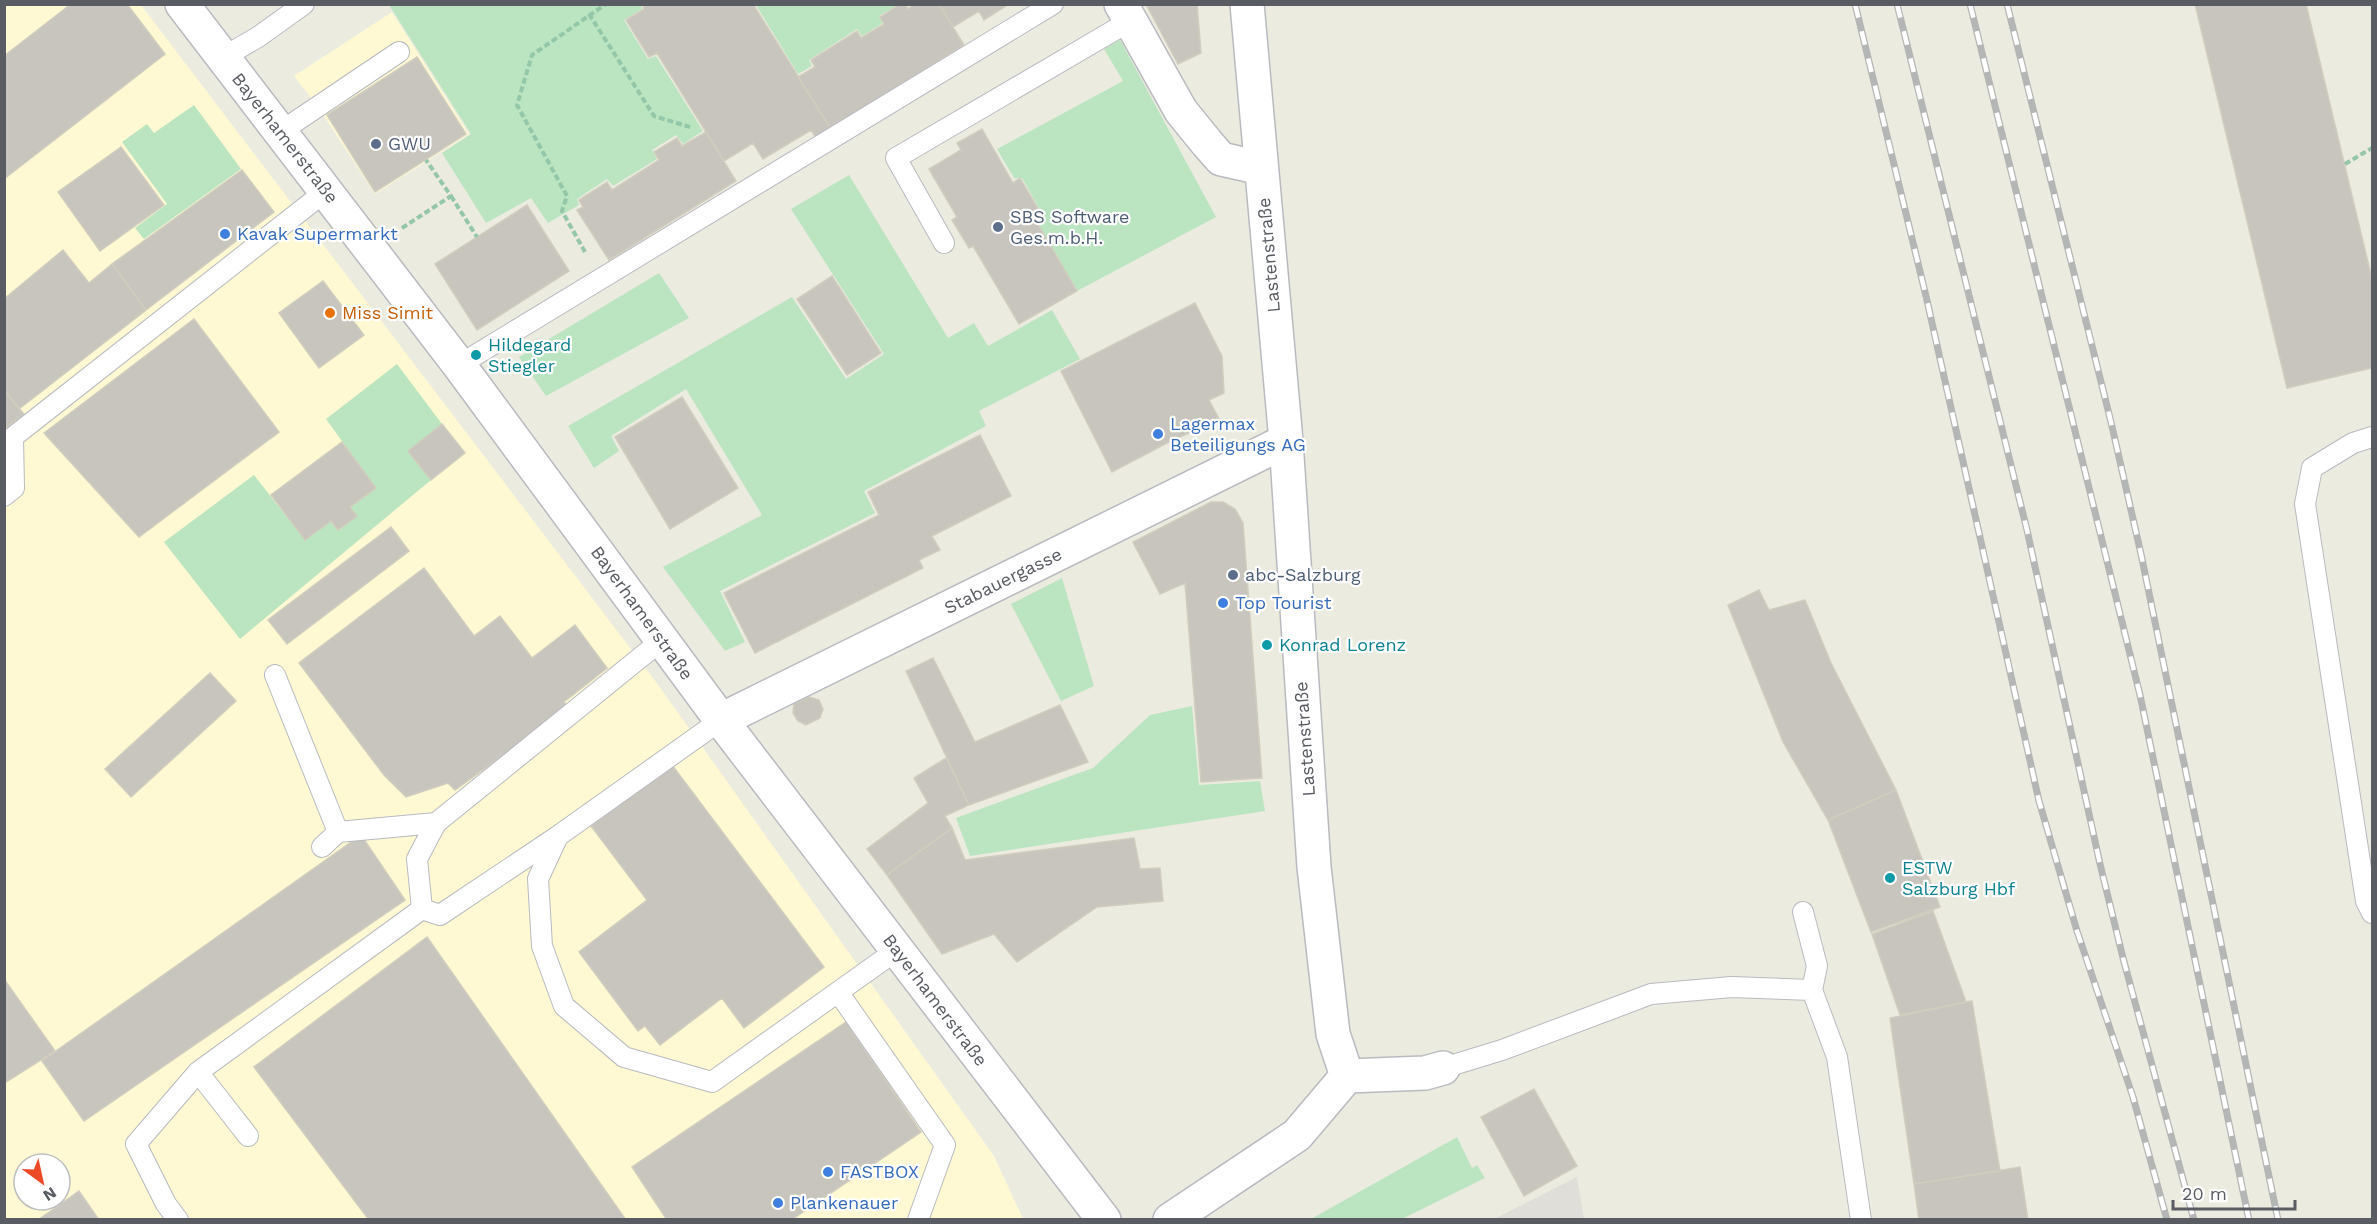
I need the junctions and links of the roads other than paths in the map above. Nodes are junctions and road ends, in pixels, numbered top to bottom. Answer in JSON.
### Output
{"nodes":[{"id":1,"x":182,"y":4,"type":"edge"},
{"id":2,"x":304,"y":4,"type":"edge"},
{"id":3,"x":1053,"y":4,"type":"edge"},
{"id":4,"x":1247,"y":4,"type":"edge"},
{"id":5,"x":1126,"y":13,"type":"edge"},
{"id":6,"x":399,"y":52,"type":"dead end"},
{"id":7,"x":222,"y":58,"type":"junction"},
{"id":8,"x":280,"y":132,"type":"junction"},
{"id":9,"x":1261,"y":168,"type":"junction"},
{"id":10,"x":326,"y":191,"type":"junction"},
{"id":11,"x":944,"y":243,"type":"dead end"},
{"id":12,"x":459,"y":365,"type":"junction"},
{"id":13,"x":9,"y":433,"type":"edge"},
{"id":14,"x":2373,"y":437,"type":"edge"},
{"id":15,"x":1286,"y":441,"type":"junction"},
{"id":16,"x":4,"y":496,"type":"edge"},
{"id":17,"x":662,"y":640,"type":"junction"},
{"id":18,"x":275,"y":675,"type":"dead end"},
{"id":19,"x":721,"y":720,"type":"junction"},
{"id":20,"x":436,"y":823,"type":"junction"},
{"id":21,"x":338,"y":832,"type":"junction"},
{"id":22,"x":558,"y":837,"type":"junction"},
{"id":23,"x":322,"y":847,"type":"dead end"},
{"id":24,"x":422,"y":909,"type":"junction"},
{"id":25,"x":1803,"y":912,"type":"dead end"},
{"id":26,"x":2373,"y":913,"type":"edge"},
{"id":27,"x":897,"y":950,"type":"junction"},
{"id":28,"x":1812,"y":990,"type":"junction"},
{"id":29,"x":838,"y":992,"type":"junction"},
{"id":30,"x":1443,"y":1068,"type":"joint"},
{"id":31,"x":198,"y":1072,"type":"junction"},
{"id":32,"x":1347,"y":1076,"type":"junction"},
{"id":33,"x":248,"y":1136,"type":"dead end"},
{"id":34,"x":178,"y":1220,"type":"edge"},
{"id":35,"x":918,"y":1220,"type":"edge"},
{"id":36,"x":1104,"y":1220,"type":"edge"},
{"id":37,"x":1170,"y":1220,"type":"edge"},
{"id":38,"x":1861,"y":1220,"type":"edge"}],
"edges":[{"from":1,"to":7,"type":"street","name":"Bayerhamerstraße"},
{"from":2,"to":7,"type":"lane"},
{"from":3,"to":12,"type":"lane"},
{"from":4,"to":9,"type":"street","name":"Lastenstraße"},
{"from":5,"to":9,"type":"street"},
{"from":5,"to":11,"type":"lane"},
{"from":6,"to":8,"type":"lane"},
{"from":7,"to":8,"type":"street","name":"Bayerhamerstraße"},
{"from":8,"to":10,"type":"street","name":"Bayerhamerstraße"},
{"from":9,"to":15,"type":"street","name":"Lastenstraße"},
{"from":10,"to":12,"type":"street","name":"Bayerhamerstraße"},
{"from":10,"to":13,"type":"lane"},
{"from":12,"to":17,"type":"street","name":"Bayerhamerstraße"},
{"from":13,"to":16,"type":"lane"},
{"from":14,"to":26,"type":"lane"},
{"from":15,"to":19,"type":"street","name":"Stabauergasse"},
{"from":15,"to":32,"type":"street","name":"Lastenstraße"},
{"from":17,"to":19,"type":"street","name":"Bayerhamerstraße"},
{"from":17,"to":20,"type":"lane"},
{"from":18,"to":21,"type":"lane"},
{"from":19,"to":22,"type":"lane"},
{"from":19,"to":27,"type":"street","name":"Bayerhamerstraße"},
{"from":20,"to":21,"type":"lane"},
{"from":20,"to":24,"type":"lane"},
{"from":21,"to":23,"type":"lane"},
{"from":22,"to":24,"type":"lane"},
{"from":22,"to":29,"type":"lane"},
{"from":24,"to":31,"type":"lane"},
{"from":25,"to":28,"type":"lane"},
{"from":27,"to":29,"type":"lane"},
{"from":27,"to":36,"type":"street","name":"Bayerhamerstraße"},
{"from":28,"to":30,"type":"lane"},
{"from":28,"to":38,"type":"lane"},
{"from":29,"to":35,"type":"lane"},
{"from":30,"to":32,"type":"street"},
{"from":31,"to":33,"type":"lane"},
{"from":31,"to":34,"type":"lane"},
{"from":32,"to":37,"type":"street"}]}
